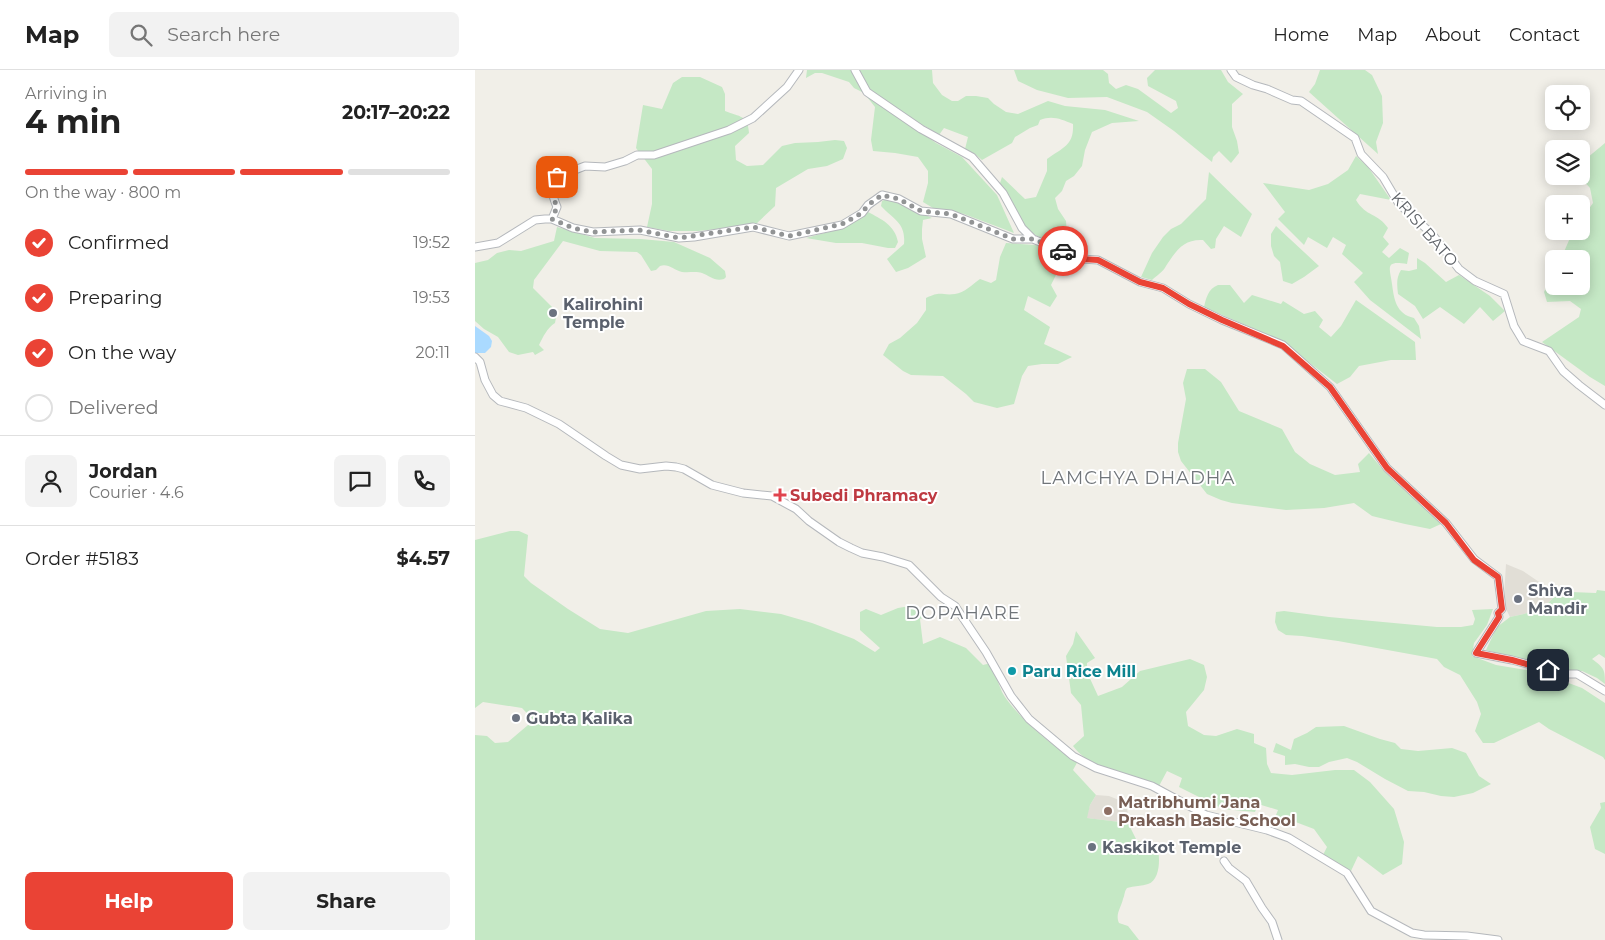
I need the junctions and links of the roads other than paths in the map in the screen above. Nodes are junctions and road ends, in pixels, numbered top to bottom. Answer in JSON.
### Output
{"nodes":[{"id":1,"x":799,"y":70,"type":"edge"},
{"id":2,"x":855,"y":70,"type":"edge"},
{"id":3,"x":1231,"y":70,"type":"edge"},
{"id":4,"x":552,"y":219,"type":"junction"},
{"id":5,"x":1033,"y":239,"type":"junction"},
{"id":6,"x":475,"y":247,"type":"edge"},
{"id":7,"x":475,"y":358,"type":"edge"},
{"id":8,"x":1605,"y":405,"type":"edge"},
{"id":9,"x":1605,"y":691,"type":"edge"},
{"id":10,"x":1224,"y":861,"type":"dead end"},
{"id":11,"x":1278,"y":940,"type":"edge"},
{"id":12,"x":1498,"y":940,"type":"edge"}],
"edges":[{"from":1,"to":4,"type":"street"},
{"from":2,"to":5,"type":"street"},
{"from":3,"to":8,"type":"street","name":"KRISI BATO"},
{"from":4,"to":5,"type":"street"},
{"from":4,"to":6,"type":"street"},
{"from":5,"to":9,"type":"street"},
{"from":7,"to":12,"type":"street"},
{"from":10,"to":11,"type":"street"}]}
